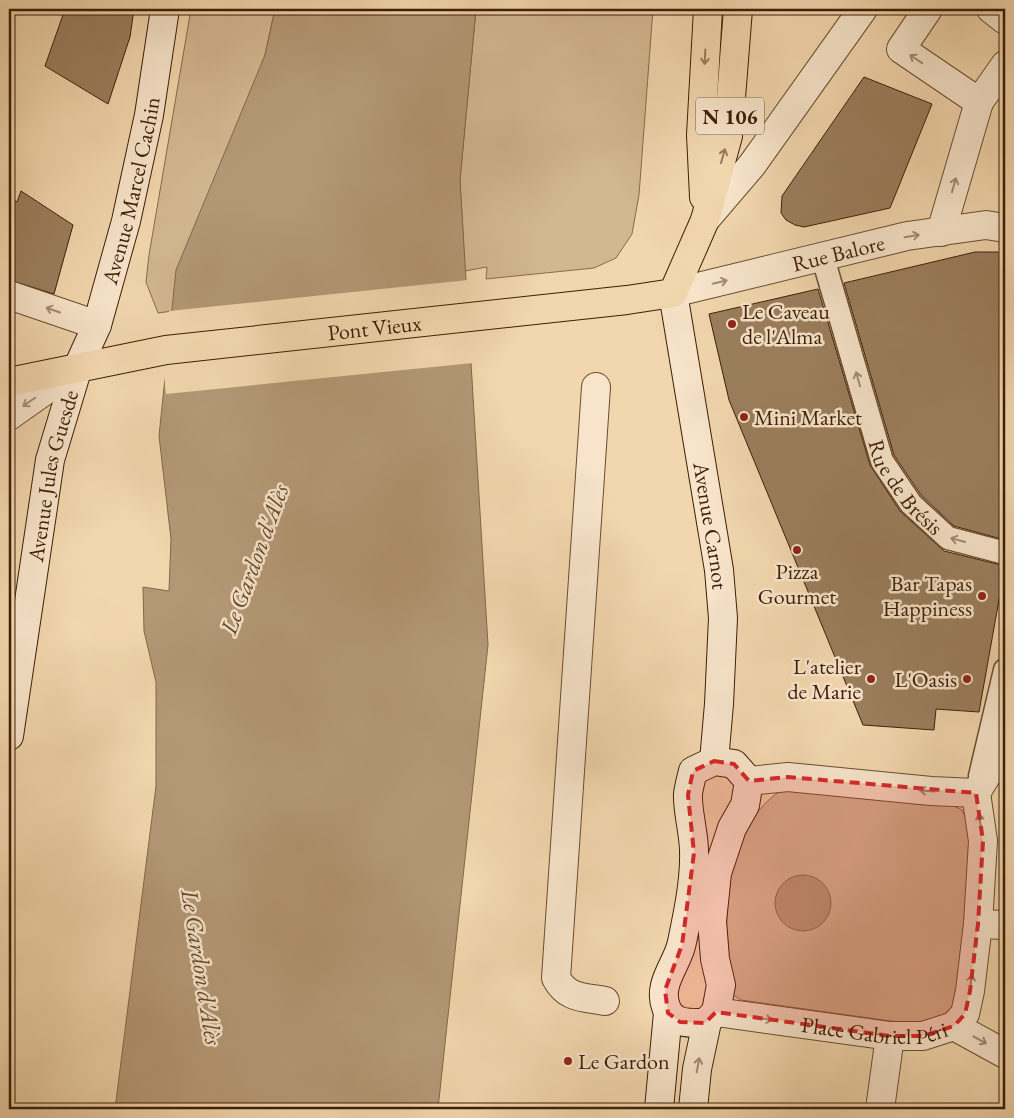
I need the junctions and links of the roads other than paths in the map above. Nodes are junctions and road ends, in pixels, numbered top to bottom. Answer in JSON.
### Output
{"nodes":[{"id":1,"x":166,"y":9,"type":"edge"},
{"id":2,"x":708,"y":9,"type":"edge"},
{"id":3,"x":738,"y":9,"type":"edge"},
{"id":4,"x":863,"y":9,"type":"edge"},
{"id":5,"x":928,"y":9,"type":"edge"},
{"id":6,"x":991,"y":9,"type":"edge"},
{"id":7,"x":1005,"y":20,"type":"edge"},
{"id":8,"x":1005,"y":65,"type":"edge"},
{"id":9,"x":979,"y":102,"type":"junction"},
{"id":10,"x":705,"y":220,"type":"junction"},
{"id":11,"x":1005,"y":228,"type":"edge"},
{"id":12,"x":941,"y":232,"type":"junction"},
{"id":13,"x":823,"y":258,"type":"junction"},
{"id":14,"x":673,"y":293,"type":"junction"},
{"id":15,"x":9,"y":295,"type":"edge"},
{"id":16,"x":97,"y":325,"type":"junction"},
{"id":17,"x":78,"y":367,"type":"junction"},
{"id":18,"x":9,"y":382,"type":"edge"},
{"id":19,"x":596,"y":387,"type":"dead end"},
{"id":20,"x":9,"y":416,"type":"edge"},
{"id":21,"x":1005,"y":553,"type":"edge"},
{"id":22,"x":1005,"y":670,"type":"edge"},
{"id":23,"x":9,"y":736,"type":"edge"},
{"id":24,"x":1005,"y":749,"type":"edge"},
{"id":25,"x":714,"y":761,"type":"junction"},
{"id":26,"x":749,"y":781,"type":"junction"},
{"id":27,"x":976,"y":793,"type":"junction"},
{"id":28,"x":978,"y":924,"type":"junction"},
{"id":29,"x":1005,"y":925,"type":"edge"},
{"id":30,"x":605,"y":1001,"type":"dead end"},
{"id":31,"x":668,"y":1013,"type":"junction"},
{"id":32,"x":712,"y":1017,"type":"junction"},
{"id":33,"x":954,"y":1026,"type":"junction"},
{"id":34,"x":890,"y":1036,"type":"junction"},
{"id":35,"x":1005,"y":1054,"type":"edge"},
{"id":36,"x":659,"y":1109,"type":"edge"},
{"id":37,"x":693,"y":1109,"type":"edge"},
{"id":38,"x":880,"y":1109,"type":"edge"}],
"edges":[{"from":1,"to":16,"type":"street","name":"Avenue Marcel Cachin"},
{"from":2,"to":10,"type":"main road","number":"N 106","one_way":true},
{"from":10,"to":3,"type":"main road","number":"N 106","one_way":true},
{"from":4,"to":10,"type":"street"},
{"from":9,"to":5,"type":"street","one_way":true},
{"from":6,"to":7,"type":"street"},
{"from":8,"to":9,"type":"street"},
{"from":12,"to":9,"type":"street","one_way":true},
{"from":10,"to":14,"type":"main road","number":"N 106"},
{"from":11,"to":12,"type":"street","name":"Rue Balore"},
{"from":13,"to":12,"type":"street","name":"Rue Balore","one_way":true},
{"from":14,"to":13,"type":"street","name":"Rue Balore","one_way":true},
{"from":21,"to":13,"type":"street","name":"Rue de Brésis","one_way":true},
{"from":14,"to":17,"type":"main road","name":"Pont Vieux"},
{"from":14,"to":25,"type":"street","name":"Avenue Carnot"},
{"from":16,"to":15,"type":"street","one_way":true},
{"from":16,"to":17,"type":"street","name":"Avenue Marcel Cachin"},
{"from":17,"to":18,"type":"main road","name":"Pont Vieux"},
{"from":17,"to":20,"type":"street","one_way":true},
{"from":17,"to":23,"type":"street","name":"Avenue Jules Guesde"},
{"from":19,"to":30,"type":"street"},
{"from":22,"to":27,"type":"street"},
{"from":24,"to":27,"type":"street"},
{"from":25,"to":26,"type":"street"},
{"from":25,"to":31,"type":"street"},
{"from":27,"to":26,"type":"street","one_way":true},
{"from":26,"to":32,"type":"street"},
{"from":28,"to":27,"type":"street","name":"Place Gabriel Péri","one_way":true},
{"from":28,"to":29,"type":"street"},
{"from":33,"to":28,"type":"street","name":"Place Gabriel Péri","one_way":true},
{"from":31,"to":32,"type":"street"},
{"from":31,"to":36,"type":"street"},
{"from":32,"to":34,"type":"street","name":"Place Gabriel Péri","one_way":true},
{"from":37,"to":32,"type":"street","one_way":true},
{"from":33,"to":34,"type":"street","name":"Place Gabriel Péri"},
{"from":33,"to":35,"type":"street","one_way":true},
{"from":34,"to":38,"type":"street"}]}
